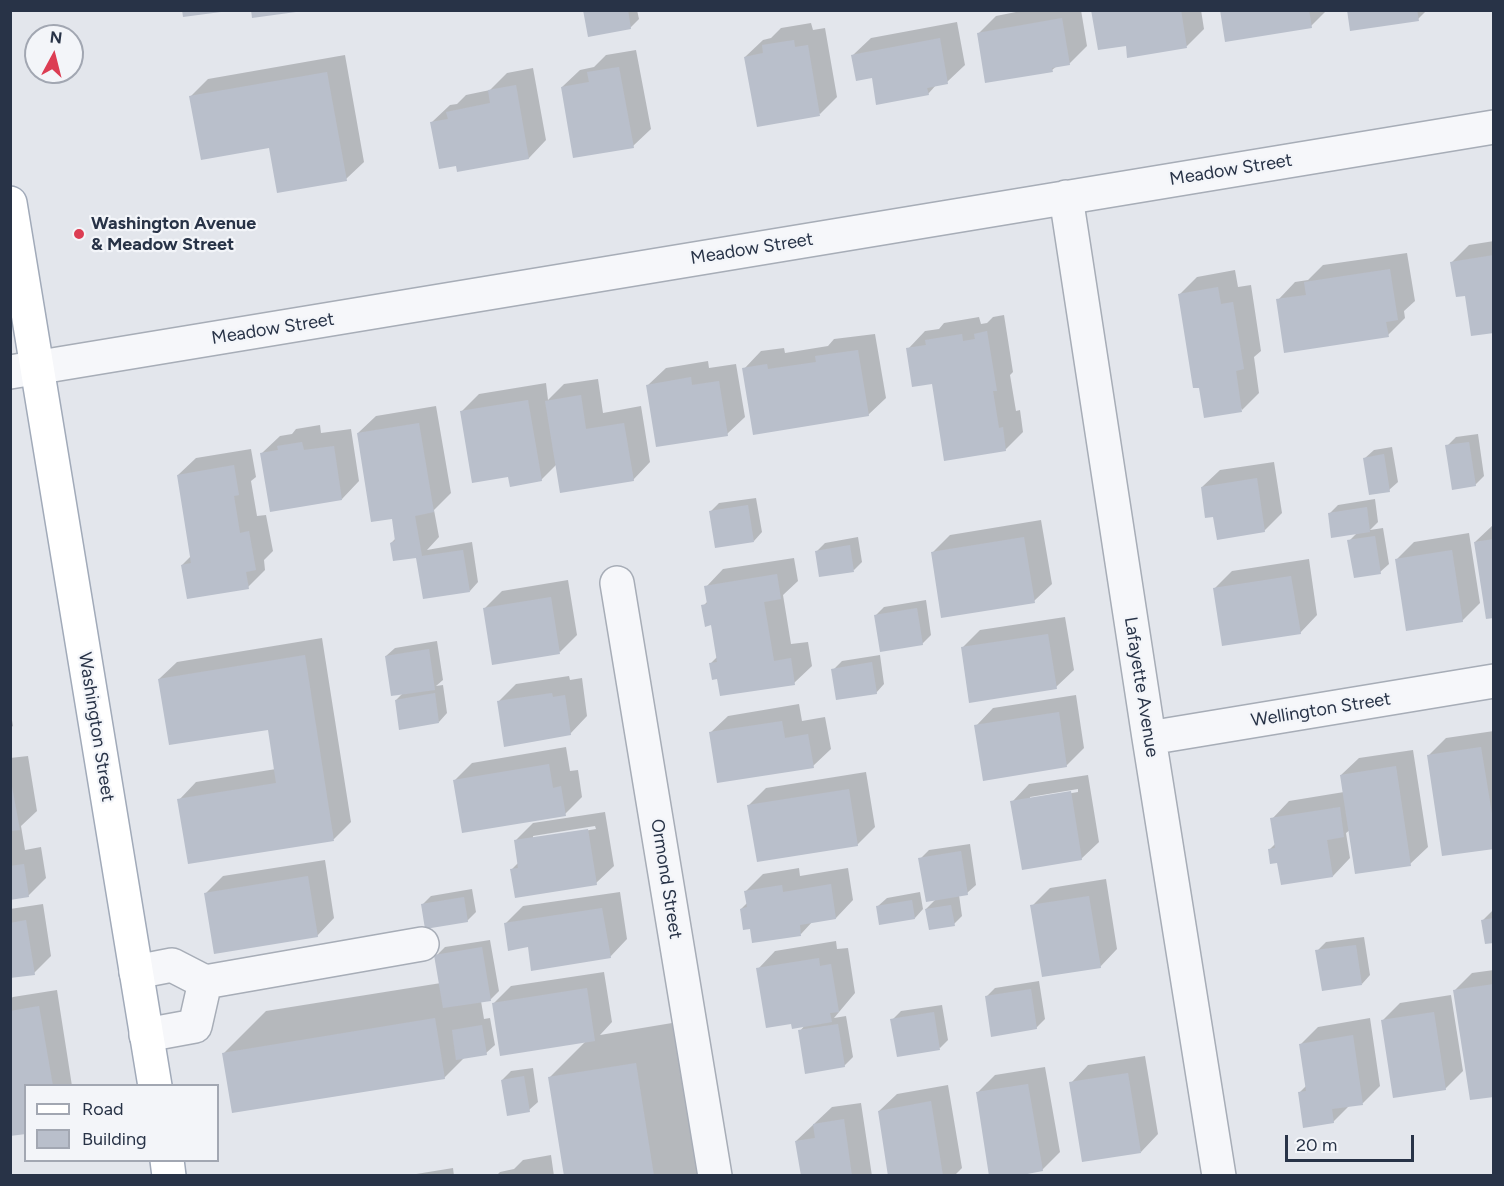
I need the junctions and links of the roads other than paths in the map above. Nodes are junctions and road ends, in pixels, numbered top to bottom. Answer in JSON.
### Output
{"nodes":[{"id":1,"x":1494,"y":126,"type":"edge"},
{"id":2,"x":1066,"y":197,"type":"junction"},
{"id":3,"x":10,"y":204,"type":"edge"},
{"id":4,"x":24,"y":370,"type":"edge"},
{"id":5,"x":617,"y":583,"type":"dead end"},
{"id":6,"x":1494,"y":681,"type":"edge"},
{"id":7,"x":1149,"y":738,"type":"junction"},
{"id":8,"x":422,"y":944,"type":"dead end"},
{"id":9,"x":136,"y":972,"type":"junction"},
{"id":10,"x":205,"y":982,"type":"junction"},
{"id":11,"x":146,"y":1035,"type":"junction"},
{"id":12,"x":154,"y":1084,"type":"edge"},
{"id":13,"x":715,"y":1176,"type":"edge"},
{"id":14,"x":1220,"y":1176,"type":"edge"}],
"edges":[{"from":1,"to":2,"type":"street","name":"Meadow Street"},
{"from":2,"to":4,"type":"street","name":"Meadow Street"},
{"from":2,"to":7,"type":"street","name":"Lafayette Avenue"},
{"from":3,"to":4,"type":"main road","name":"Washington Street"},
{"from":4,"to":9,"type":"main road","name":"Washington Street"},
{"from":5,"to":13,"type":"street","name":"Ormond Street"},
{"from":6,"to":7,"type":"street","name":"Wellington Street"},
{"from":7,"to":14,"type":"street","name":"Lafayette Avenue"},
{"from":8,"to":10,"type":"street"},
{"from":9,"to":10,"type":"street"},
{"from":9,"to":11,"type":"main road","name":"Washington Street"},
{"from":10,"to":11,"type":"street"},
{"from":11,"to":12,"type":"main road","name":"Washington Street"}]}
